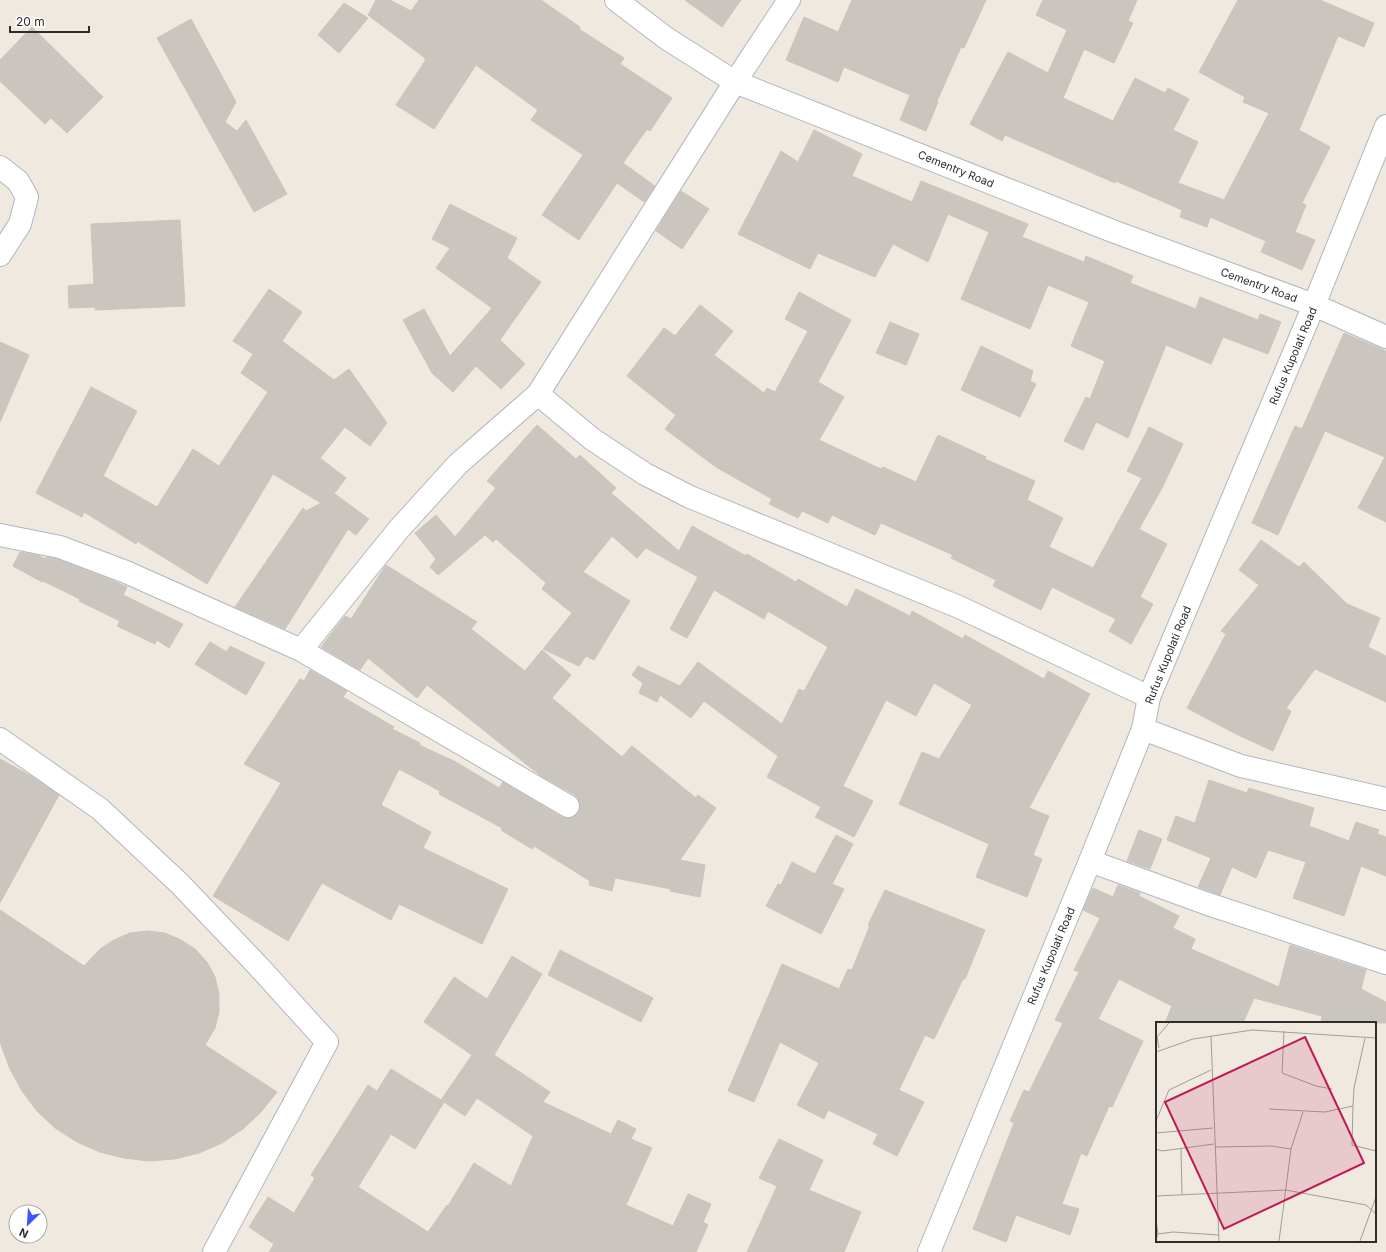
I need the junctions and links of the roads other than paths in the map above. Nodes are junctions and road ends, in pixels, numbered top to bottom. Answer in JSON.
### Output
{"nodes":[{"id":1,"x":616,"y":0,"type":"edge"},
{"id":2,"x":789,"y":0,"type":"edge"},
{"id":3,"x":735,"y":82,"type":"junction"},
{"id":4,"x":1386,"y":126,"type":"edge"},
{"id":5,"x":0,"y":167,"type":"edge"},
{"id":6,"x":0,"y":255,"type":"edge"},
{"id":7,"x":1314,"y":305,"type":"junction"},
{"id":8,"x":1386,"y":338,"type":"edge"},
{"id":9,"x":538,"y":394,"type":"junction"},
{"id":10,"x":0,"y":535,"type":"edge"},
{"id":11,"x":301,"y":650,"type":"junction"},
{"id":12,"x":1149,"y":697,"type":"junction"},
{"id":13,"x":1143,"y":729,"type":"junction"},
{"id":14,"x":0,"y":739,"type":"edge"},
{"id":15,"x":1386,"y":799,"type":"edge"},
{"id":16,"x":568,"y":806,"type":"dead end"},
{"id":17,"x":1090,"y":861,"type":"junction"},
{"id":18,"x":1386,"y":963,"type":"edge"},
{"id":19,"x":214,"y":1252,"type":"edge"},
{"id":20,"x":928,"y":1252,"type":"edge"}],
"edges":[{"from":1,"to":3,"type":"street","name":"Cementry Road"},
{"from":2,"to":3,"type":"street"},
{"from":3,"to":7,"type":"street","name":"Cementry Road"},
{"from":3,"to":9,"type":"street"},
{"from":4,"to":7,"type":"street","name":"Rufus Kupolati Road"},
{"from":5,"to":6,"type":"street"},
{"from":7,"to":8,"type":"street","name":"Cementry Road"},
{"from":7,"to":12,"type":"street","name":"Rufus Kupolati Road"},
{"from":9,"to":11,"type":"street"},
{"from":9,"to":12,"type":"street"},
{"from":10,"to":11,"type":"street"},
{"from":11,"to":16,"type":"street"},
{"from":12,"to":13,"type":"street","name":"Rufus Kupolati Road"},
{"from":13,"to":15,"type":"street"},
{"from":13,"to":17,"type":"street","name":"Rufus Kupolati Road"},
{"from":14,"to":19,"type":"street"},
{"from":17,"to":18,"type":"street"},
{"from":17,"to":20,"type":"street","name":"Rufus Kupolati Road"}]}
